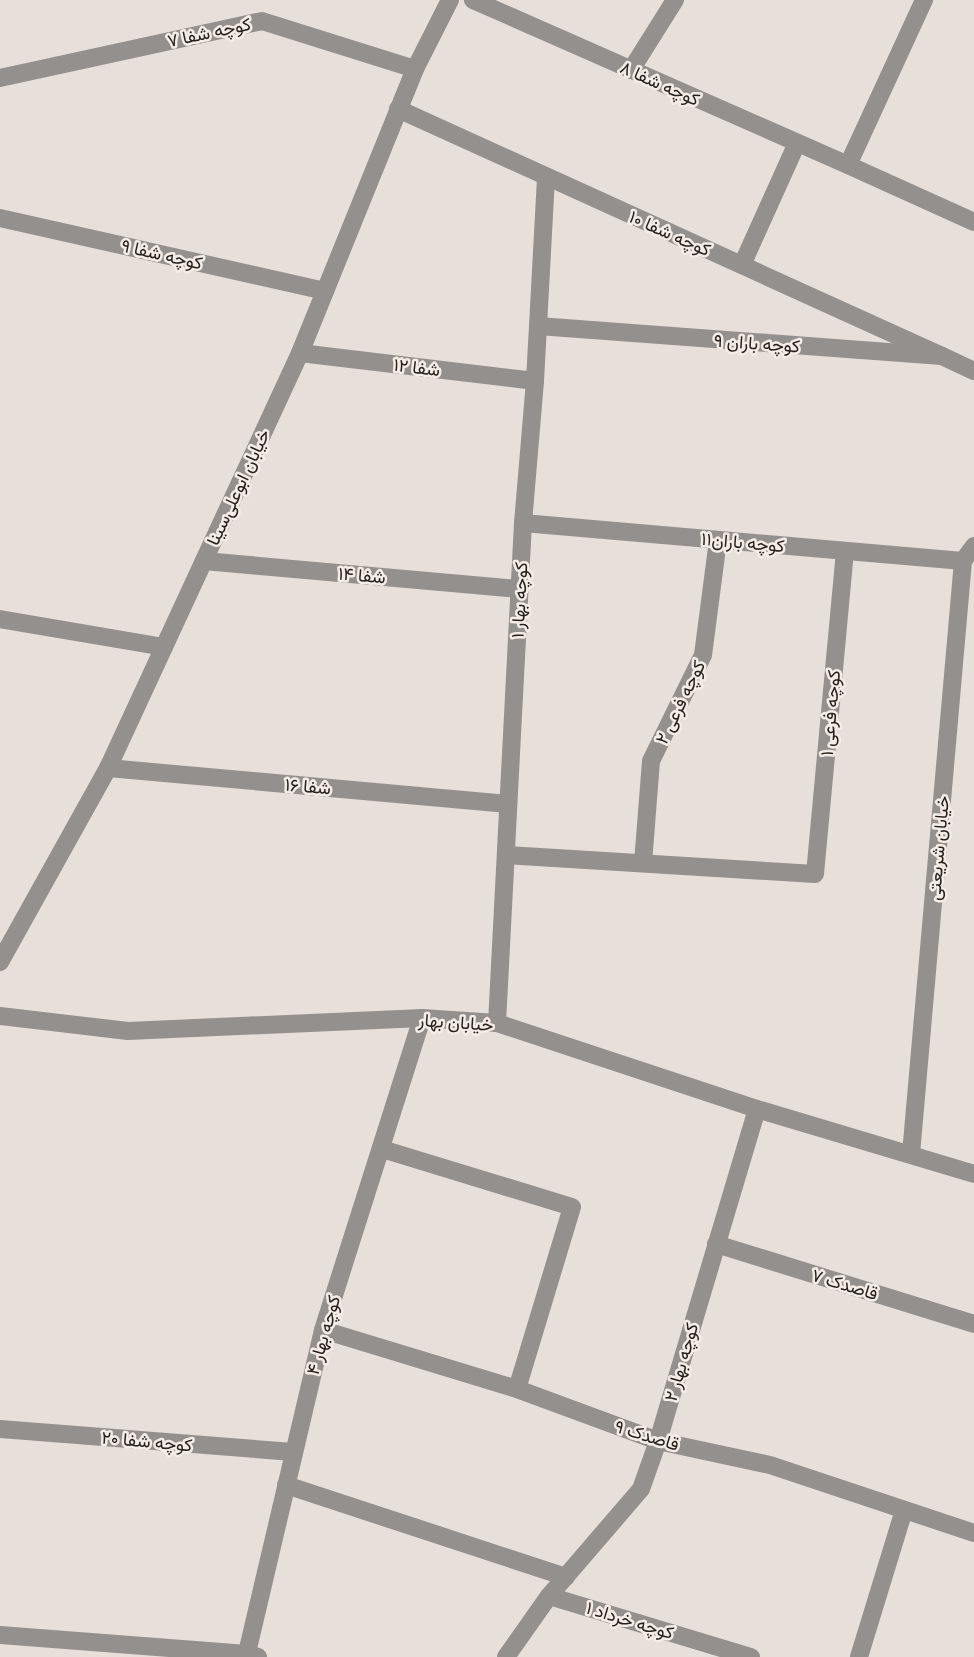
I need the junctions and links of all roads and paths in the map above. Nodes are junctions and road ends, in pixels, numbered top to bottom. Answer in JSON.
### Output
{"nodes":[{"id":1,"x":450,"y":0,"type":"edge"},
{"id":2,"x":473,"y":0,"type":"edge"},
{"id":3,"x":675,"y":0,"type":"edge"},
{"id":4,"x":925,"y":0,"type":"edge"},
{"id":5,"x":415,"y":69,"type":"junction"},
{"id":6,"x":631,"y":70,"type":"junction"},
{"id":7,"x":0,"y":78,"type":"edge"},
{"id":8,"x":398,"y":109,"type":"junction"},
{"id":9,"x":797,"y":143,"type":"junction"},
{"id":10,"x":848,"y":165,"type":"junction"},
{"id":11,"x":545,"y":177,"type":"junction"},
{"id":12,"x":0,"y":218,"type":"edge"},
{"id":13,"x":974,"y":222,"type":"edge"},
{"id":14,"x":742,"y":265,"type":"junction"},
{"id":15,"x":325,"y":291,"type":"junction"},
{"id":16,"x":538,"y":326,"type":"junction"},
{"id":17,"x":300,"y":353,"type":"junction"},
{"id":18,"x":942,"y":356,"type":"junction"},
{"id":19,"x":974,"y":371,"type":"edge"},
{"id":20,"x":535,"y":381,"type":"junction"},
{"id":21,"x":523,"y":523,"type":"junction"},
{"id":22,"x":718,"y":540,"type":"junction"},
{"id":23,"x":974,"y":546,"type":"edge"},
{"id":24,"x":845,"y":551,"type":"junction"},
{"id":25,"x":204,"y":561,"type":"junction"},
{"id":26,"x":963,"y":561,"type":"junction"},
{"id":27,"x":519,"y":589,"type":"junction"},
{"id":28,"x":0,"y":619,"type":"edge"},
{"id":29,"x":164,"y":647,"type":"junction"},
{"id":30,"x":108,"y":768,"type":"junction"},
{"id":31,"x":508,"y":804,"type":"junction"},
{"id":32,"x":506,"y":855,"type":"junction"},
{"id":33,"x":643,"y":863,"type":"junction"},
{"id":34,"x":0,"y":962,"type":"edge"},
{"id":35,"x":0,"y":1016,"type":"edge"},
{"id":36,"x":422,"y":1018,"type":"junction"},
{"id":37,"x":497,"y":1023,"type":"junction"},
{"id":38,"x":757,"y":1109,"type":"junction"},
{"id":39,"x":382,"y":1149,"type":"junction"},
{"id":40,"x":911,"y":1154,"type":"junction"},
{"id":41,"x":974,"y":1174,"type":"edge"},
{"id":42,"x":716,"y":1244,"type":"junction"},
{"id":43,"x":974,"y":1324,"type":"edge"},
{"id":44,"x":323,"y":1330,"type":"junction"},
{"id":45,"x":516,"y":1389,"type":"junction"},
{"id":46,"x":0,"y":1429,"type":"edge"},
{"id":47,"x":658,"y":1441,"type":"junction"},
{"id":48,"x":293,"y":1452,"type":"junction"},
{"id":49,"x":286,"y":1485,"type":"junction"},
{"id":50,"x":904,"y":1510,"type":"junction"},
{"id":51,"x":974,"y":1533,"type":"edge"},
{"id":52,"x":566,"y":1577,"type":"junction"},
{"id":53,"x":549,"y":1596,"type":"junction"},
{"id":54,"x":0,"y":1635,"type":"edge"},
{"id":55,"x":250,"y":1656,"type":"edge"},
{"id":56,"x":506,"y":1657,"type":"edge"},
{"id":57,"x":751,"y":1657,"type":"edge"},
{"id":58,"x":859,"y":1657,"type":"edge"}],
"edges":[{"from":1,"to":5,"type":"street","name":"خیابان ابوعلی‌سینا"},
{"from":2,"to":6,"type":"street","name":"کوچه شفا ۸"},
{"from":3,"to":6,"type":"street"},
{"from":4,"to":10,"type":"street"},
{"from":5,"to":7,"type":"street","name":"کوچه شفا ۷"},
{"from":5,"to":8,"type":"street","name":"خیابان ابوعلی‌سینا"},
{"from":6,"to":9,"type":"street","name":"کوچه شفا ۸"},
{"from":8,"to":11,"type":"street","name":"کوچه شفا ۱۰"},
{"from":8,"to":15,"type":"street","name":"خیابان ابوعلی‌سینا"},
{"from":9,"to":10,"type":"street","name":"کوچه شفا ۸"},
{"from":9,"to":14,"type":"street"},
{"from":10,"to":13,"type":"street","name":"کوچه شفا ۸"},
{"from":11,"to":14,"type":"street","name":"کوچه شفا ۱۰"},
{"from":11,"to":16,"type":"street","name":"کوچه بهار ۱"},
{"from":12,"to":15,"type":"street","name":"کوچه شفا ۹"},
{"from":14,"to":18,"type":"street","name":"کوچه شفا ۱۰"},
{"from":15,"to":17,"type":"street","name":"خیابان ابوعلی‌سینا"},
{"from":16,"to":18,"type":"street","name":"کوچه باران ۹"},
{"from":16,"to":20,"type":"street","name":"کوچه بهار ۱"},
{"from":17,"to":20,"type":"street","name":"شفا ۱۲"},
{"from":17,"to":25,"type":"street","name":"خیابان ابوعلی‌سینا"},
{"from":18,"to":19,"type":"street","name":"کوچه باران ۹"},
{"from":20,"to":21,"type":"street","name":"کوچه بهار ۱"},
{"from":21,"to":22,"type":"street","name":"کوچه باران۱۱"},
{"from":21,"to":27,"type":"street","name":"کوچه بهار ۱"},
{"from":22,"to":24,"type":"street","name":"کوچه باران۱۱"},
{"from":22,"to":33,"type":"street","name":"کوچه فرعی ۲"},
{"from":23,"to":26,"type":"street"},
{"from":24,"to":26,"type":"street","name":"کوچه باران۱۱"},
{"from":24,"to":33,"type":"street","name":"کوچه فرعی ۱"},
{"from":25,"to":27,"type":"street","name":"شفا ۱۴"},
{"from":25,"to":29,"type":"street","name":"خیابان ابوعلی‌سینا"},
{"from":26,"to":40,"type":"street","name":"خیابان شریعتی"},
{"from":27,"to":31,"type":"street","name":"کوچه بهار ۱"},
{"from":28,"to":29,"type":"street"},
{"from":29,"to":30,"type":"street","name":"خیابان ابوعلی‌سینا"},
{"from":30,"to":31,"type":"street","name":"شفا ۱۶"},
{"from":30,"to":34,"type":"street","name":"خیابان ابوعلی‌سینا"},
{"from":31,"to":32,"type":"street","name":"کوچه بهار ۱"},
{"from":32,"to":33,"type":"street"},
{"from":32,"to":37,"type":"street","name":"کوچه بهار ۱"},
{"from":35,"to":36,"type":"street","name":"خیابان بهار"},
{"from":36,"to":37,"type":"street","name":"خیابان بهار"},
{"from":36,"to":39,"type":"street","name":"کوچه بهار ۴"},
{"from":37,"to":38,"type":"street","name":"خیابان بهار"},
{"from":38,"to":40,"type":"street","name":"خیابان بهار"},
{"from":38,"to":42,"type":"street","name":"کوچه بهار ۲"},
{"from":39,"to":44,"type":"street","name":"کوچه بهار ۴"},
{"from":39,"to":45,"type":"street"},
{"from":40,"to":41,"type":"street","name":"خیابان بهار"},
{"from":42,"to":43,"type":"street","name":"قاصدک ۷"},
{"from":42,"to":47,"type":"street","name":"کوچه بهار ۲"},
{"from":44,"to":45,"type":"street","name":"قاصدک ۹"},
{"from":44,"to":48,"type":"street","name":"کوچه بهار ۴"},
{"from":45,"to":47,"type":"street","name":"قاصدک ۹"},
{"from":46,"to":48,"type":"street","name":"کوچه شفا ۲۰"},
{"from":47,"to":50,"type":"street","name":"قاصدک ۹"},
{"from":47,"to":52,"type":"street","name":"کوچه بهار ۲"},
{"from":48,"to":49,"type":"street","name":"کوچه بهار ۴"},
{"from":49,"to":52,"type":"street"},
{"from":49,"to":55,"type":"street","name":"کوچه بهار ۴"},
{"from":50,"to":51,"type":"street","name":"قاصدک ۹"},
{"from":50,"to":58,"type":"street"},
{"from":52,"to":53,"type":"street","name":"کوچه بهار ۲"},
{"from":53,"to":56,"type":"street","name":"کوچه بهار ۲"},
{"from":53,"to":57,"type":"street","name":"کوچه خرداد ۱"},
{"from":54,"to":55,"type":"street"}]}
